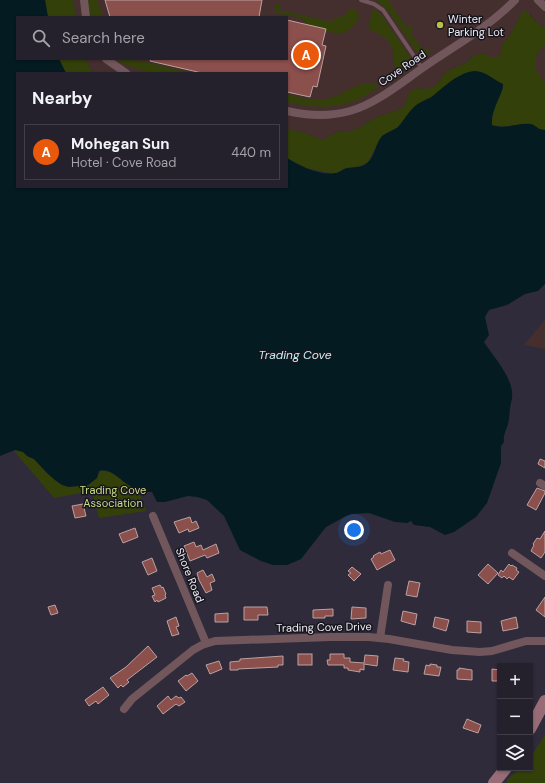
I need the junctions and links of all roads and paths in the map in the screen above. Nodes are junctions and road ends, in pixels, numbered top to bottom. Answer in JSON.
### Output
{"nodes":[{"id":1,"x":84,"y":0,"type":"edge"},
{"id":2,"x":361,"y":0,"type":"edge"},
{"id":3,"x":515,"y":0,"type":"edge"},
{"id":4,"x":538,"y":0,"type":"edge"},
{"id":5,"x":545,"y":7,"type":"edge"},
{"id":6,"x":86,"y":16,"type":"edge"},
{"id":7,"x":107,"y":60,"type":"edge"},
{"id":8,"x":422,"y":68,"type":"junction"},
{"id":9,"x":125,"y":72,"type":"edge"},
{"id":10,"x":288,"y":111,"type":"edge"},
{"id":11,"x":153,"y":516,"type":"dead end"},
{"id":12,"x":512,"y":553,"type":"dead end"},
{"id":13,"x":545,"y":576,"type":"edge"},
{"id":14,"x":388,"y":585,"type":"dead end"},
{"id":15,"x":380,"y":638,"type":"junction"},
{"id":16,"x":545,"y":641,"type":"edge"},
{"id":17,"x":206,"y":643,"type":"junction"},
{"id":18,"x":545,"y":701,"type":"edge"},
{"id":19,"x":124,"y":709,"type":"dead end"},
{"id":20,"x":533,"y":723,"type":"edge"},
{"id":21,"x":504,"y":771,"type":"edge"},
{"id":22,"x":494,"y":783,"type":"edge"}],
"edges":[{"from":1,"to":6,"type":"street"},
{"from":2,"to":8,"type":"lane"},
{"from":3,"to":8,"type":"street","name":"Cove Road"},
{"from":4,"to":5,"type":"street"},
{"from":7,"to":9,"type":"street"},
{"from":8,"to":10,"type":"street","name":"Cove Road"},
{"from":11,"to":17,"type":"street","name":"Shore Road"},
{"from":12,"to":13,"type":"street"},
{"from":14,"to":15,"type":"street"},
{"from":15,"to":16,"type":"street","name":"Trading Cove Drive"},
{"from":15,"to":17,"type":"street","name":"Trading Cove Drive"},
{"from":17,"to":19,"type":"street","name":"Trading Cove Drive"},
{"from":18,"to":20,"type":"main road"},
{"from":21,"to":22,"type":"main road"}]}
